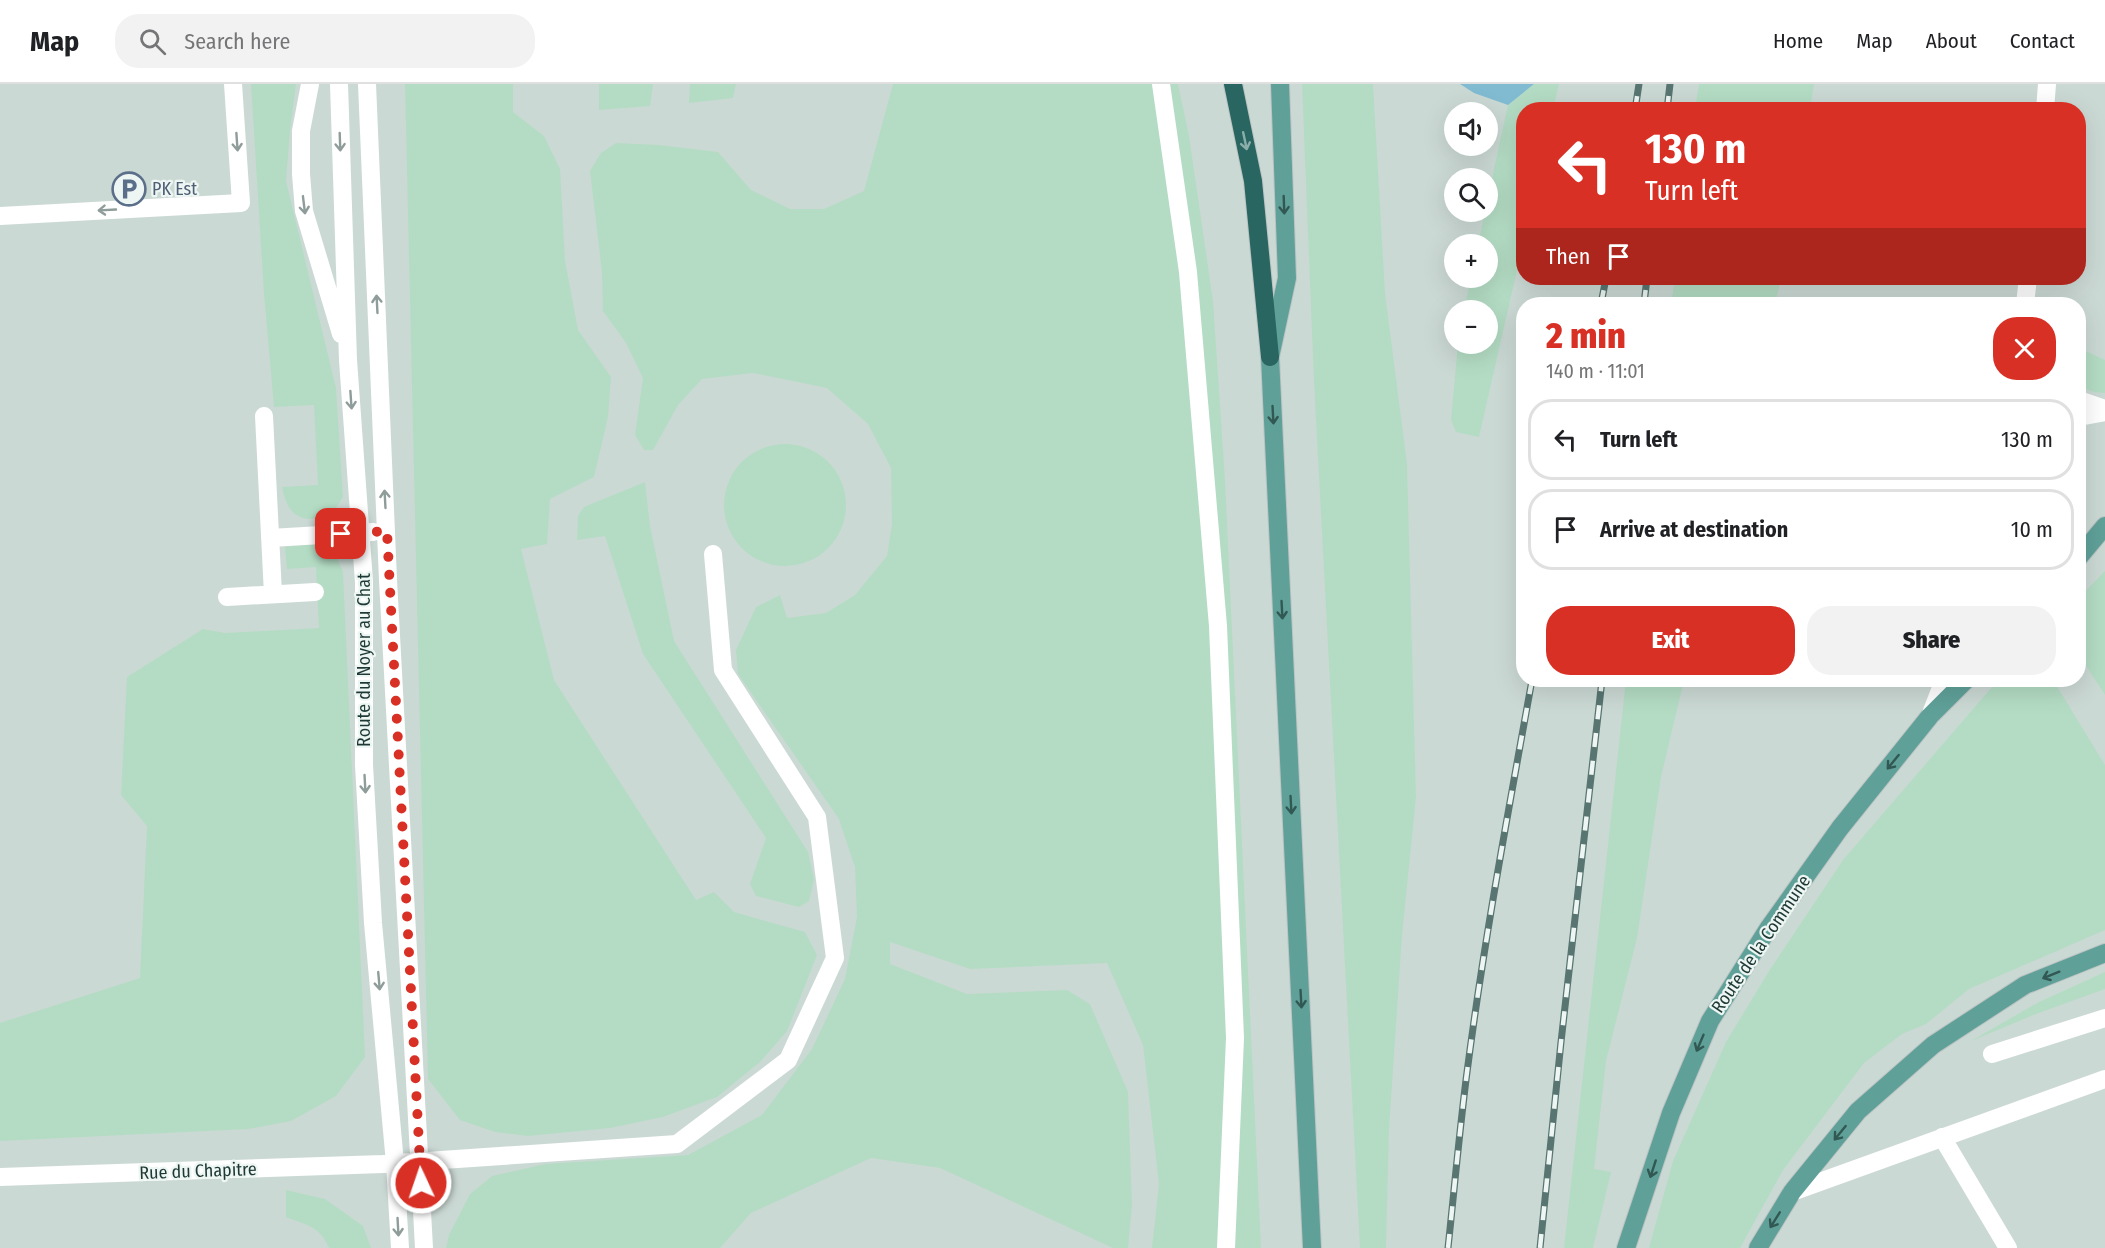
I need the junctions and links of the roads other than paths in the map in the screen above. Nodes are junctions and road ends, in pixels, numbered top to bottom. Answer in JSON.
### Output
{"nodes":[{"id":1,"x":233,"y":84,"type":"edge"},
{"id":2,"x":310,"y":84,"type":"edge"},
{"id":3,"x":339,"y":84,"type":"edge"},
{"id":4,"x":367,"y":84,"type":"edge"},
{"id":5,"x":1161,"y":84,"type":"edge"},
{"id":6,"x":1233,"y":84,"type":"edge"},
{"id":7,"x":1280,"y":84,"type":"edge"},
{"id":8,"x":2047,"y":84,"type":"edge"},
{"id":9,"x":2046,"y":102,"type":"edge"},
{"id":10,"x":0,"y":216,"type":"edge"},
{"id":11,"x":1270,"y":357,"type":"junction"},
{"id":12,"x":348,"y":360,"type":"junction"},
{"id":13,"x":2086,"y":403,"type":"edge"},
{"id":14,"x":2105,"y":410,"type":"edge"},
{"id":15,"x":2086,"y":415,"type":"edge"},
{"id":16,"x":264,"y":416,"type":"dead end"},
{"id":17,"x":2105,"y":526,"type":"edge"},
{"id":18,"x":387,"y":531,"type":"junction"},
{"id":19,"x":362,"y":532,"type":"junction"},
{"id":20,"x":270,"y":538,"type":"junction"},
{"id":21,"x":2086,"y":549,"type":"edge"},
{"id":22,"x":713,"y":554,"type":"dead end"},
{"id":23,"x":315,"y":592,"type":"dead end"},
{"id":24,"x":273,"y":594,"type":"junction"},
{"id":25,"x":227,"y":597,"type":"dead end"},
{"id":26,"x":1941,"y":687,"type":"edge"},
{"id":27,"x":1959,"y":687,"type":"edge"},
{"id":28,"x":1930,"y":716,"type":"junction"},
{"id":29,"x":2105,"y":953,"type":"edge"},
{"id":30,"x":2105,"y":1018,"type":"edge"},
{"id":31,"x":1992,"y":1054,"type":"dead end"},
{"id":32,"x":2105,"y":1079,"type":"edge"},
{"id":33,"x":1942,"y":1137,"type":"junction"},
{"id":34,"x":420,"y":1162,"type":"junction"},
{"id":35,"x":395,"y":1164,"type":"junction"},
{"id":36,"x":0,"y":1177,"type":"edge"},
{"id":37,"x":1792,"y":1192,"type":"junction"},
{"id":38,"x":399,"y":1248,"type":"edge"},
{"id":39,"x":424,"y":1248,"type":"edge"},
{"id":40,"x":1226,"y":1248,"type":"edge"},
{"id":41,"x":1312,"y":1248,"type":"edge"},
{"id":42,"x":1626,"y":1248,"type":"edge"},
{"id":43,"x":1758,"y":1248,"type":"edge"},
{"id":44,"x":2008,"y":1248,"type":"edge"}],
"edges":[{"from":1,"to":10,"type":"street","one_way":true},
{"from":2,"to":12,"type":"street","one_way":true},
{"from":3,"to":12,"type":"street","name":"Route du Noyer au Chat","one_way":true},
{"from":18,"to":4,"type":"street","name":"Route du Noyer au Chat","one_way":true},
{"from":5,"to":40,"type":"street"},
{"from":6,"to":11,"type":"highway","one_way":true},
{"from":7,"to":11,"type":"main road","one_way":true},
{"from":8,"to":9,"type":"street"},
{"from":11,"to":41,"type":"main road","one_way":true},
{"from":12,"to":19,"type":"street","name":"Route du Noyer au Chat","one_way":true},
{"from":13,"to":14,"type":"street"},
{"from":14,"to":15,"type":"street"},
{"from":16,"to":20,"type":"street"},
{"from":17,"to":21,"type":"main road"},
{"from":18,"to":19,"type":"street"},
{"from":18,"to":34,"type":"street","name":"Route du Noyer au Chat"},
{"from":19,"to":20,"type":"street"},
{"from":19,"to":35,"type":"street","name":"Route du Noyer au Chat","one_way":true},
{"from":20,"to":24,"type":"street"},
{"from":22,"to":34,"type":"street"},
{"from":23,"to":24,"type":"street"},
{"from":24,"to":25,"type":"street"},
{"from":26,"to":28,"type":"street"},
{"from":27,"to":28,"type":"main road","name":"Route de la Commune"},
{"from":28,"to":42,"type":"main road","name":"Route de la Commune","one_way":true},
{"from":29,"to":37,"type":"main road","one_way":true},
{"from":30,"to":31,"type":"street"},
{"from":32,"to":33,"type":"street"},
{"from":33,"to":37,"type":"street"},
{"from":33,"to":44,"type":"street"},
{"from":34,"to":35,"type":"street"},
{"from":34,"to":39,"type":"street","name":"Route du Noyer au Chat"},
{"from":35,"to":36,"type":"street","name":"Rue du Chapitre"},
{"from":35,"to":38,"type":"street","name":"Route du Noyer au Chat","one_way":true},
{"from":37,"to":43,"type":"main road","one_way":true}]}
